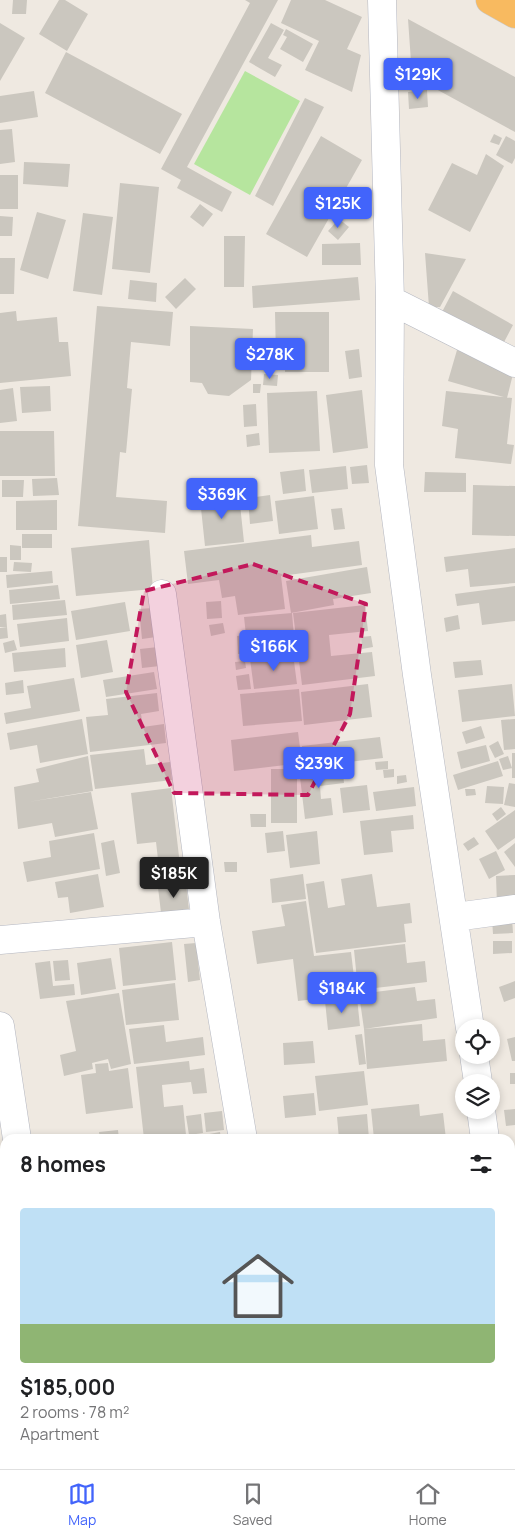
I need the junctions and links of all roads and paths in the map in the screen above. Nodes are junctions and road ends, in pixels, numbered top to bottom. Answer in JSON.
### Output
{"nodes":[{"id":1,"x":382,"y":0,"type":"edge"},
{"id":2,"x":490,"y":0,"type":"edge"},
{"id":3,"x":515,"y":14,"type":"edge"},
{"id":4,"x":390,"y":300,"type":"junction"},
{"id":5,"x":515,"y":363,"type":"edge"},
{"id":6,"x":162,"y":594,"type":"dead end"},
{"id":7,"x":515,"y":909,"type":"edge"},
{"id":8,"x":455,"y":917,"type":"junction"},
{"id":9,"x":206,"y":922,"type":"junction"},
{"id":10,"x":0,"y":940,"type":"edge"},
{"id":11,"x":469,"y":1019,"type":"edge"},
{"id":12,"x":0,"y":1026,"type":"edge"},
{"id":13,"x":482,"y":1119,"type":"edge"},
{"id":14,"x":16,"y":1134,"type":"edge"},
{"id":15,"x":242,"y":1134,"type":"edge"},
{"id":16,"x":484,"y":1134,"type":"edge"}],
"edges":[{"from":1,"to":4,"type":"street"},
{"from":2,"to":3,"type":"highway"},
{"from":4,"to":5,"type":"street"},
{"from":4,"to":8,"type":"street"},
{"from":6,"to":9,"type":"street"},
{"from":7,"to":8,"type":"street"},
{"from":8,"to":11,"type":"street"},
{"from":9,"to":10,"type":"street"},
{"from":9,"to":15,"type":"street"},
{"from":12,"to":14,"type":"street"},
{"from":13,"to":16,"type":"street"}]}
